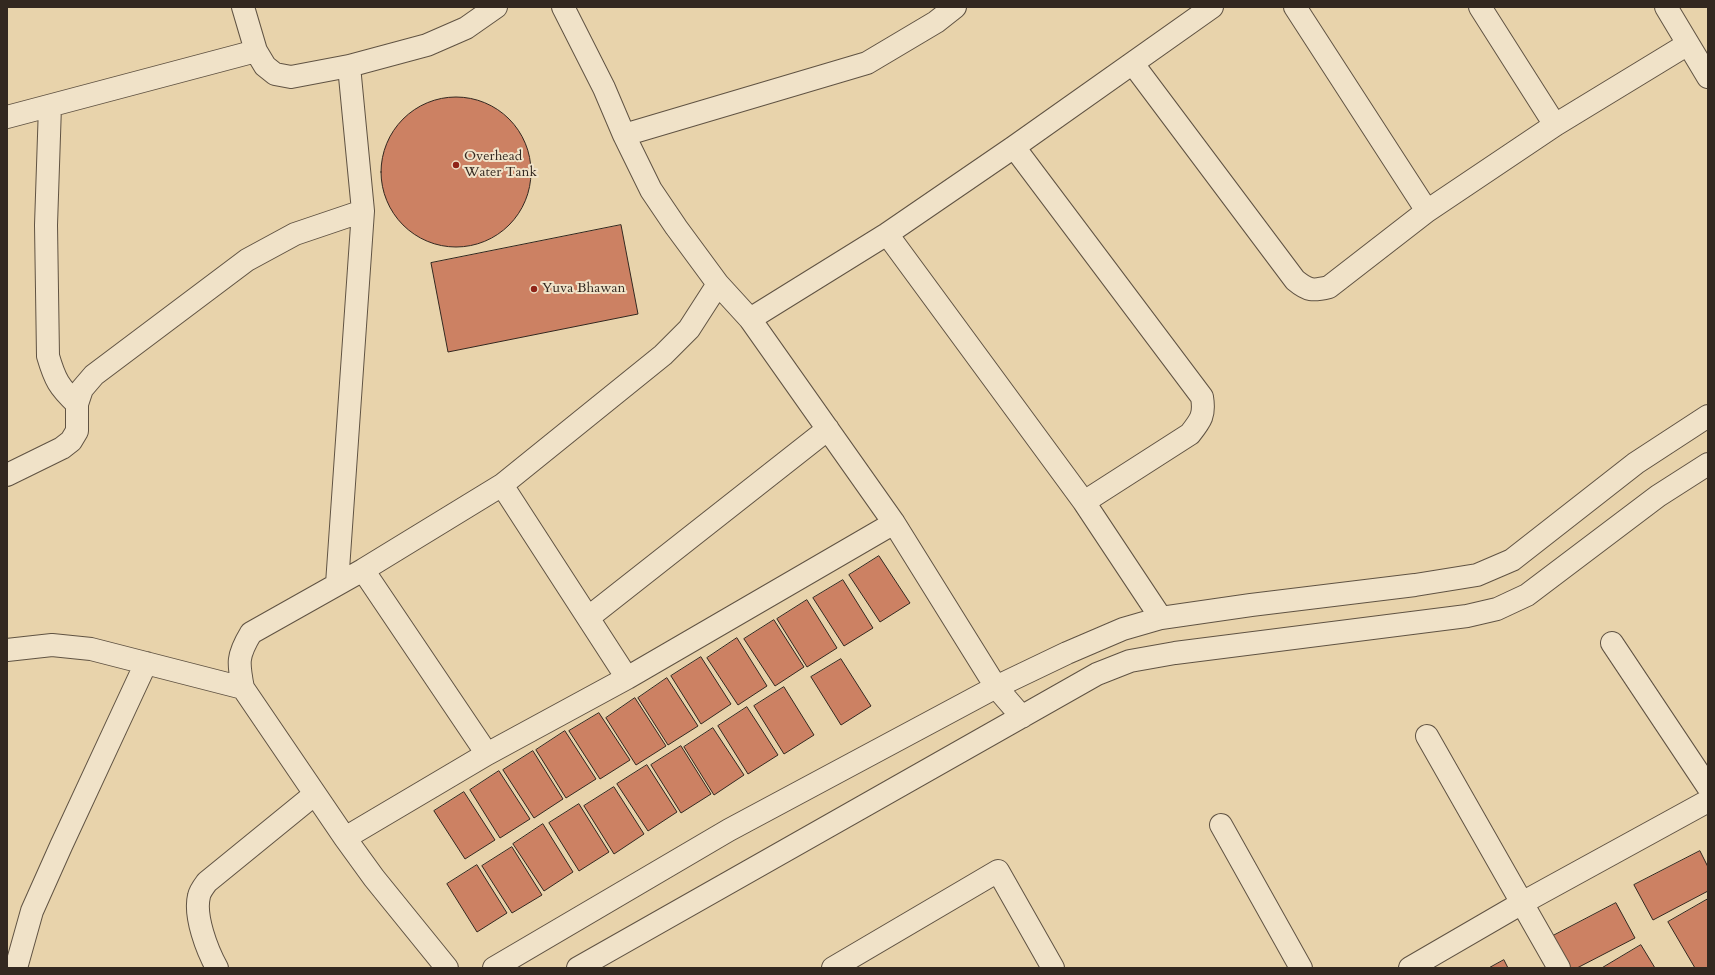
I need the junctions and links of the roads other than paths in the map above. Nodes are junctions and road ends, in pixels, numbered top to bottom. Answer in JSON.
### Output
{"nodes":[{"id":1,"x":243,"y":7,"type":"edge"},
{"id":2,"x":496,"y":7,"type":"edge"},
{"id":3,"x":563,"y":7,"type":"edge"},
{"id":4,"x":955,"y":7,"type":"edge"},
{"id":5,"x":1212,"y":7,"type":"edge"},
{"id":6,"x":1295,"y":7,"type":"edge"},
{"id":7,"x":1480,"y":7,"type":"edge"},
{"id":8,"x":1666,"y":7,"type":"edge"},
{"id":9,"x":1688,"y":44,"type":"junction"},
{"id":10,"x":256,"y":51,"type":"junction"},
{"id":11,"x":1133,"y":64,"type":"junction"},
{"id":12,"x":349,"y":66,"type":"junction"},
{"id":13,"x":1708,"y":77,"type":"edge"},
{"id":14,"x":50,"y":106,"type":"junction"},
{"id":15,"x":7,"y":117,"type":"edge"},
{"id":16,"x":1555,"y":125,"type":"junction"},
{"id":17,"x":624,"y":135,"type":"junction"},
{"id":18,"x":1014,"y":147,"type":"junction"},
{"id":19,"x":363,"y":211,"type":"junction"},
{"id":20,"x":1427,"y":211,"type":"junction"},
{"id":21,"x":888,"y":234,"type":"junction"},
{"id":22,"x":718,"y":284,"type":"junction"},
{"id":23,"x":750,"y":319,"type":"junction"},
{"id":24,"x":77,"y":404,"type":"junction"},
{"id":25,"x":1708,"y":416,"type":"edge"},
{"id":26,"x":828,"y":429,"type":"junction"},
{"id":27,"x":1708,"y":464,"type":"edge"},
{"id":28,"x":7,"y":475,"type":"edge"},
{"id":29,"x":502,"y":485,"type":"junction"},
{"id":30,"x":1084,"y":502,"type":"junction"},
{"id":31,"x":894,"y":523,"type":"junction"},
{"id":32,"x":363,"y":570,"type":"junction"},
{"id":33,"x":337,"y":584,"type":"junction"},
{"id":34,"x":589,"y":617,"type":"junction"},
{"id":35,"x":1161,"y":618,"type":"junction"},
{"id":36,"x":1612,"y":643,"type":"dead end"},
{"id":37,"x":7,"y":650,"type":"edge"},
{"id":38,"x":146,"y":663,"type":"junction"},
{"id":39,"x":627,"y":678,"type":"junction"},
{"id":40,"x":996,"y":687,"type":"junction"},
{"id":41,"x":243,"y":688,"type":"junction"},
{"id":42,"x":1022,"y":717,"type":"junction"},
{"id":43,"x":1427,"y":736,"type":"dead end"},
{"id":44,"x":487,"y":754,"type":"junction"},
{"id":45,"x":1708,"y":787,"type":"edge"},
{"id":46,"x":315,"y":794,"type":"junction"},
{"id":47,"x":1708,"y":801,"type":"edge"},
{"id":48,"x":1222,"y":825,"type":"dead end"},
{"id":49,"x":345,"y":838,"type":"junction"},
{"id":50,"x":1522,"y":903,"type":"junction"},
{"id":51,"x":16,"y":968,"type":"edge"},
{"id":52,"x":217,"y":968,"type":"edge"},
{"id":53,"x":447,"y":968,"type":"edge"},
{"id":54,"x":494,"y":968,"type":"edge"},
{"id":55,"x":578,"y":968,"type":"edge"},
{"id":56,"x":833,"y":968,"type":"edge"},
{"id":57,"x":1053,"y":968,"type":"edge"},
{"id":58,"x":1301,"y":968,"type":"edge"},
{"id":59,"x":1410,"y":968,"type":"edge"},
{"id":60,"x":1559,"y":968,"type":"edge"}],
"edges":[{"from":1,"to":10,"type":"street"},
{"from":2,"to":12,"type":"street"},
{"from":3,"to":17,"type":"street"},
{"from":4,"to":17,"type":"street"},
{"from":5,"to":11,"type":"street"},
{"from":6,"to":20,"type":"street"},
{"from":7,"to":16,"type":"street"},
{"from":8,"to":9,"type":"street"},
{"from":9,"to":13,"type":"street"},
{"from":9,"to":16,"type":"street"},
{"from":10,"to":12,"type":"street"},
{"from":10,"to":14,"type":"street"},
{"from":11,"to":18,"type":"street"},
{"from":11,"to":20,"type":"street"},
{"from":12,"to":19,"type":"street"},
{"from":14,"to":15,"type":"street"},
{"from":14,"to":24,"type":"street"},
{"from":16,"to":20,"type":"street"},
{"from":17,"to":22,"type":"street"},
{"from":18,"to":21,"type":"street"},
{"from":18,"to":30,"type":"street"},
{"from":19,"to":24,"type":"street"},
{"from":19,"to":33,"type":"street"},
{"from":21,"to":23,"type":"street"},
{"from":21,"to":30,"type":"street"},
{"from":22,"to":23,"type":"street"},
{"from":22,"to":29,"type":"street"},
{"from":23,"to":26,"type":"street"},
{"from":24,"to":28,"type":"street"},
{"from":25,"to":35,"type":"street"},
{"from":26,"to":31,"type":"street"},
{"from":26,"to":34,"type":"street"},
{"from":27,"to":42,"type":"street"},
{"from":29,"to":32,"type":"street"},
{"from":29,"to":34,"type":"street"},
{"from":30,"to":35,"type":"street"},
{"from":31,"to":39,"type":"street"},
{"from":31,"to":40,"type":"street"},
{"from":32,"to":33,"type":"street"},
{"from":32,"to":44,"type":"street"},
{"from":33,"to":41,"type":"street"},
{"from":34,"to":39,"type":"street"},
{"from":35,"to":40,"type":"street"},
{"from":36,"to":45,"type":"street"},
{"from":37,"to":38,"type":"street"},
{"from":38,"to":41,"type":"street"},
{"from":38,"to":51,"type":"street"},
{"from":39,"to":44,"type":"street"},
{"from":40,"to":42,"type":"street"},
{"from":40,"to":54,"type":"street"},
{"from":41,"to":46,"type":"street"},
{"from":42,"to":55,"type":"street"},
{"from":43,"to":50,"type":"street"},
{"from":44,"to":49,"type":"street"},
{"from":46,"to":49,"type":"street"},
{"from":46,"to":52,"type":"street"},
{"from":47,"to":50,"type":"street"},
{"from":48,"to":58,"type":"street"},
{"from":49,"to":53,"type":"street"},
{"from":50,"to":59,"type":"street"},
{"from":50,"to":60,"type":"street"},
{"from":56,"to":57,"type":"street"}]}
